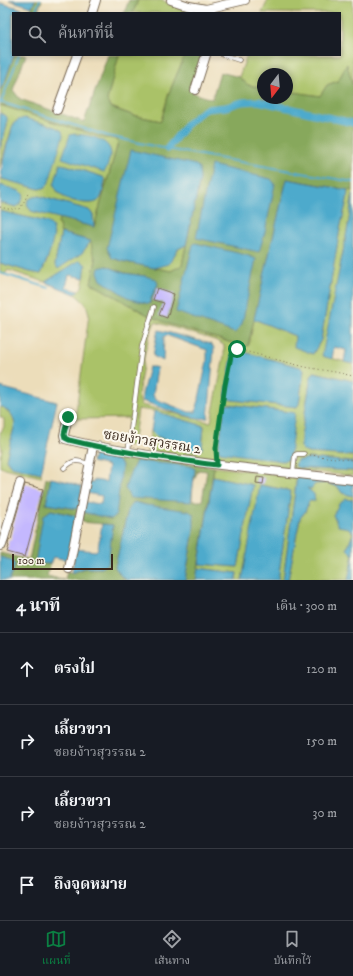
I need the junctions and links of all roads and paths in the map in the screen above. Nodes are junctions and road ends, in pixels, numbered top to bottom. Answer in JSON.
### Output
{"nodes":[{"id":1,"x":96,"y":0,"type":"edge"},
{"id":2,"x":170,"y":0,"type":"edge"},
{"id":3,"x":245,"y":0,"type":"edge"},
{"id":4,"x":230,"y":2,"type":"edge"},
{"id":5,"x":219,"y":9,"type":"edge"},
{"id":6,"x":92,"y":12,"type":"edge"},
{"id":7,"x":77,"y":56,"type":"edge"},
{"id":8,"x":206,"y":56,"type":"edge"},
{"id":9,"x":226,"y":56,"type":"edge"},
{"id":10,"x":239,"y":60,"type":"dead end"},
{"id":11,"x":195,"y":90,"type":"dead end"},
{"id":12,"x":57,"y":110,"type":"dead end"},
{"id":13,"x":28,"y":192,"type":"dead end"},
{"id":14,"x":0,"y":207,"type":"edge"},
{"id":15,"x":154,"y":307,"type":"dead end"},
{"id":16,"x":353,"y":376,"type":"edge"},
{"id":17,"x":68,"y":417,"type":"dead end"},
{"id":18,"x":93,"y":446,"type":"junction"},
{"id":19,"x":128,"y":452,"type":"junction"},
{"id":20,"x":304,"y":454,"type":"joint"},
{"id":21,"x":353,"y":460,"type":"edge"},
{"id":22,"x":89,"y":464,"type":"junction"},
{"id":23,"x":217,"y":465,"type":"junction"},
{"id":24,"x":64,"y":468,"type":"dead end"},
{"id":25,"x":293,"y":473,"type":"junction"},
{"id":26,"x":353,"y":480,"type":"edge"},
{"id":27,"x":20,"y":483,"type":"dead end"},
{"id":28,"x":0,"y":546,"type":"edge"},
{"id":29,"x":69,"y":569,"type":"dead end"}],
"edges":[{"from":1,"to":6,"type":"street"},
{"from":2,"to":5,"type":"street"},
{"from":3,"to":4,"type":"street"},
{"from":4,"to":5,"type":"street"},
{"from":7,"to":12,"type":"street"},
{"from":8,"to":11,"type":"street"},
{"from":9,"to":10,"type":"lane"},
{"from":13,"to":14,"type":"path"},
{"from":15,"to":19,"type":"lane"},
{"from":16,"to":23,"type":"path"},
{"from":17,"to":18,"type":"street","name":"ซอยง้าวสุวรรณ 2"},
{"from":18,"to":19,"type":"street","name":"ซอยง้าวสุวรรณ 2"},
{"from":18,"to":22,"type":"street"},
{"from":19,"to":23,"type":"street","name":"ซอยง้าวสุวรรณ 2"},
{"from":20,"to":21,"type":"path"},
{"from":20,"to":25,"type":"lane"},
{"from":22,"to":24,"type":"lane"},
{"from":22,"to":29,"type":"street"},
{"from":23,"to":25,"type":"street","name":"ซอยง้าวสุวรรณ 2"},
{"from":25,"to":26,"type":"street","name":"ซอยง้าวสุวรรณ 2"},
{"from":27,"to":28,"type":"street"}]}
